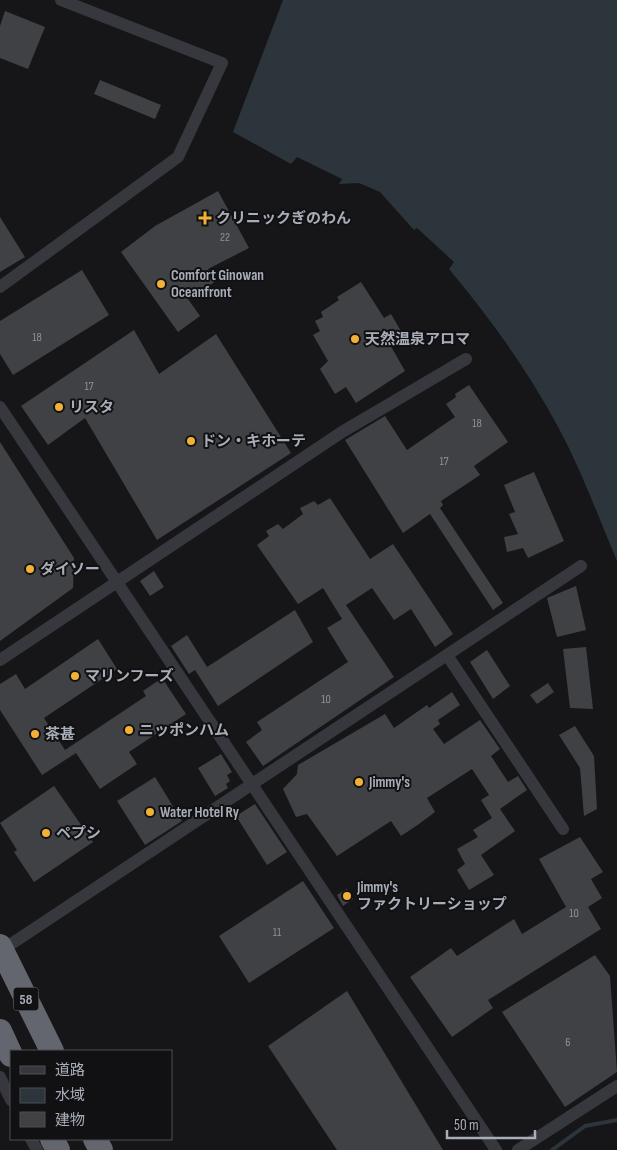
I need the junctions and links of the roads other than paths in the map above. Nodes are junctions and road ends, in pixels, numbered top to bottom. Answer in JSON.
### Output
{"nodes":[{"id":1,"x":61,"y":0,"type":"edge"},
{"id":2,"x":0,"y":287,"type":"edge"},
{"id":3,"x":466,"y":359,"type":"dead end"},
{"id":4,"x":0,"y":406,"type":"edge"},
{"id":5,"x":581,"y":566,"type":"dead end"},
{"id":6,"x":117,"y":583,"type":"junction"},
{"id":7,"x":446,"y":655,"type":"junction"},
{"id":8,"x":0,"y":660,"type":"edge"},
{"id":9,"x":252,"y":785,"type":"junction"},
{"id":10,"x":563,"y":829,"type":"dead end"},
{"id":11,"x":1,"y":948,"type":"edge"},
{"id":12,"x":0,"y":1031,"type":"edge"},
{"id":13,"x":52,"y":1050,"type":"edge"},
{"id":14,"x":10,"y":1053,"type":"edge"},
{"id":15,"x":0,"y":1077,"type":"edge"},
{"id":16,"x":617,"y":1086,"type":"edge"},
{"id":17,"x":10,"y":1098,"type":"edge"},
{"id":18,"x":496,"y":1150,"type":"edge"},
{"id":19,"x":518,"y":1150,"type":"edge"}],
"edges":[{"from":1,"to":2,"type":"street"},
{"from":3,"to":6,"type":"street"},
{"from":4,"to":6,"type":"street"},
{"from":5,"to":7,"type":"street"},
{"from":6,"to":8,"type":"street"},
{"from":6,"to":9,"type":"street"},
{"from":7,"to":9,"type":"street"},
{"from":7,"to":10,"type":"street"},
{"from":9,"to":11,"type":"street"},
{"from":9,"to":18,"type":"street"},
{"from":11,"to":13,"type":"highway","number":"58"},
{"from":12,"to":14,"type":"highway"},
{"from":15,"to":17,"type":"street"},
{"from":16,"to":19,"type":"street"}]}
